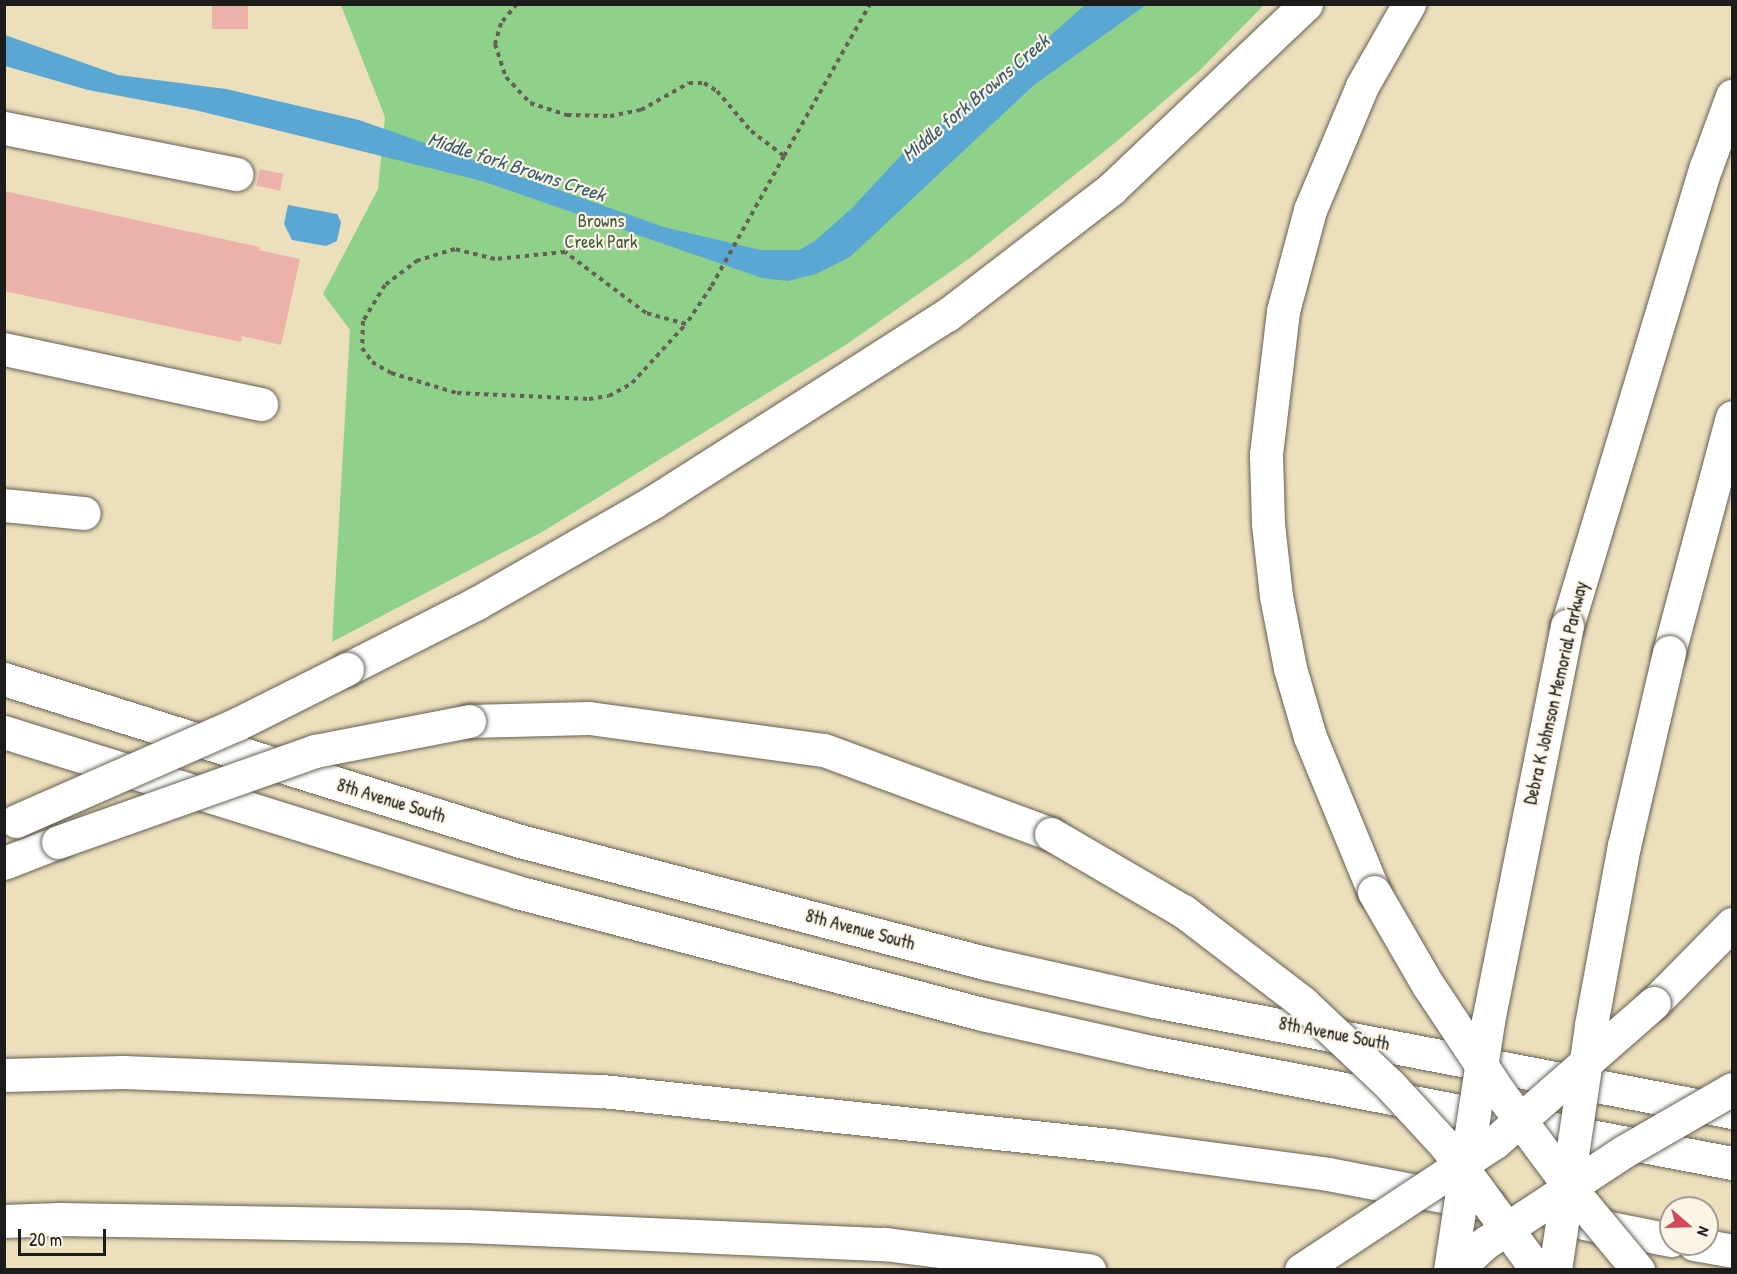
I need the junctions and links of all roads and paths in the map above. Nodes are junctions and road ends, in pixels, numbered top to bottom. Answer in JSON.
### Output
{"nodes":[{"id":1,"x":518,"y":4,"type":"edge"},
{"id":2,"x":870,"y":4,"type":"edge"},
{"id":3,"x":1306,"y":4,"type":"edge"},
{"id":4,"x":1409,"y":4,"type":"edge"},
{"id":5,"x":1732,"y":96,"type":"edge"},
{"id":6,"x":4,"y":128,"type":"edge"},
{"id":7,"x":784,"y":156,"type":"junction"},
{"id":8,"x":236,"y":174,"type":"dead end"},
{"id":9,"x":686,"y":324,"type":"junction"},
{"id":10,"x":4,"y":349,"type":"edge"},
{"id":11,"x":261,"y":404,"type":"dead end"},
{"id":12,"x":1732,"y":417,"type":"edge"},
{"id":13,"x":4,"y":505,"type":"edge"},
{"id":14,"x":84,"y":513,"type":"dead end"},
{"id":15,"x":4,"y":679,"type":"edge"},
{"id":16,"x":4,"y":732,"type":"edge"},
{"id":17,"x":10,"y":823,"type":"edge"},
{"id":18,"x":4,"y":863,"type":"edge"},
{"id":19,"x":1732,"y":924,"type":"edge"},
{"id":20,"x":4,"y":1075,"type":"edge"},
{"id":21,"x":1732,"y":1089,"type":"edge"},
{"id":22,"x":1732,"y":1112,"type":"edge"},
{"id":23,"x":1732,"y":1163,"type":"edge"},
{"id":24,"x":4,"y":1221,"type":"edge"},
{"id":25,"x":1659,"y":1238,"type":"edge"},
{"id":26,"x":1089,"y":1269,"type":"edge"},
{"id":27,"x":1301,"y":1269,"type":"edge"},
{"id":28,"x":1450,"y":1269,"type":"edge"},
{"id":29,"x":1456,"y":1269,"type":"edge"},
{"id":30,"x":1536,"y":1269,"type":"edge"},
{"id":31,"x":1554,"y":1269,"type":"edge"},
{"id":32,"x":1638,"y":1269,"type":"edge"}],
"edges":[{"from":1,"to":7,"type":"path"},
{"from":2,"to":7,"type":"path"},
{"from":3,"to":17,"type":"main road","bridge":true},
{"from":4,"to":32,"type":"main road","bridge":true},
{"from":5,"to":28,"type":"main road","name":"Debra K Johnson Memorial Parkway","bridge":true},
{"from":6,"to":8,"type":"main road"},
{"from":7,"to":9,"type":"path"},
{"from":9,"to":9,"type":"path"},
{"from":10,"to":11,"type":"main road"},
{"from":12,"to":31,"type":"main road","bridge":true},
{"from":13,"to":14,"type":"main road"},
{"from":15,"to":22,"type":"main road","name":"8th Avenue South"},
{"from":16,"to":23,"type":"main road"},
{"from":18,"to":30,"type":"main road","bridge":true},
{"from":19,"to":27,"type":"main road","bridge":true},
{"from":20,"to":25,"type":"main road"},
{"from":21,"to":29,"type":"main road","bridge":true},
{"from":24,"to":26,"type":"main road"}]}
